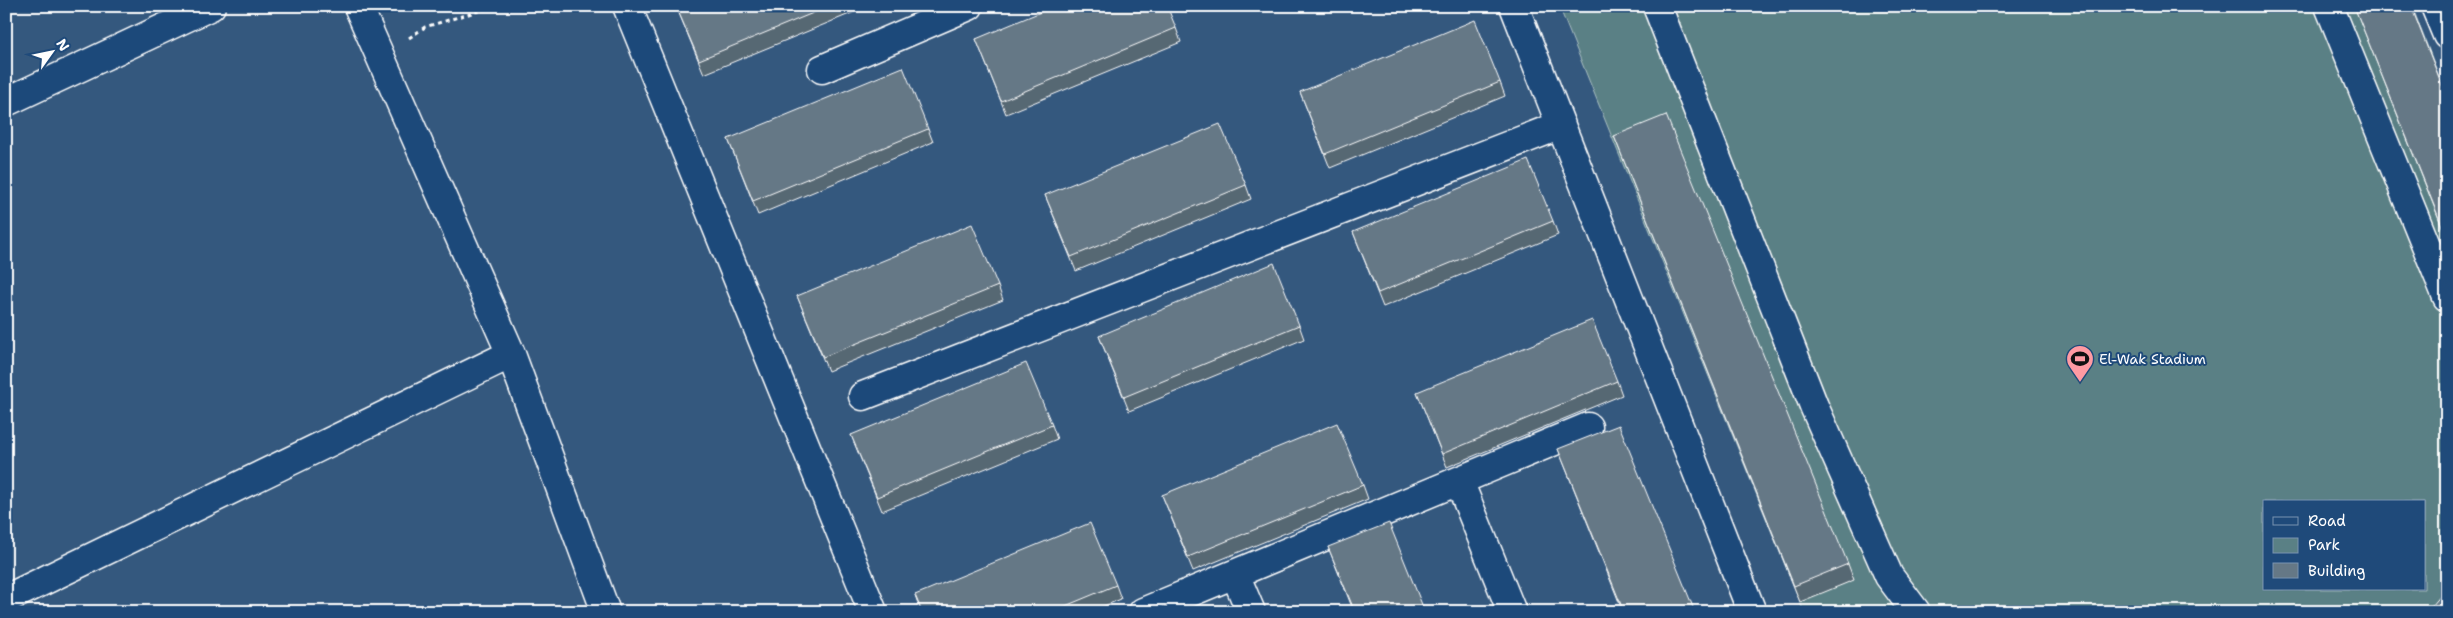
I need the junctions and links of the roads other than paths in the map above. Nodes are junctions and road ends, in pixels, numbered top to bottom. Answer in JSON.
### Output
{"nodes":[{"id":1,"x":211,"y":6,"type":"edge"},
{"id":2,"x":358,"y":6,"type":"edge"},
{"id":3,"x":627,"y":6,"type":"edge"},
{"id":4,"x":969,"y":6,"type":"edge"},
{"id":5,"x":1514,"y":6,"type":"edge"},
{"id":6,"x":1657,"y":6,"type":"edge"},
{"id":7,"x":2329,"y":6,"type":"edge"},
{"id":8,"x":2435,"y":6,"type":"edge"},
{"id":9,"x":2447,"y":35,"type":"edge"},
{"id":10,"x":822,"y":69,"type":"dead end"},
{"id":11,"x":6,"y":102,"type":"edge"},
{"id":12,"x":1561,"y":125,"type":"junction"},
{"id":13,"x":2447,"y":297,"type":"edge"},
{"id":14,"x":511,"y":354,"type":"junction"},
{"id":15,"x":862,"y":396,"type":"dead end"},
{"id":16,"x":1588,"y":427,"type":"dead end"},
{"id":17,"x":1459,"y":481,"type":"junction"},
{"id":18,"x":1235,"y":574,"type":"junction"},
{"id":19,"x":6,"y":598,"type":"edge"},
{"id":20,"x":606,"y":612,"type":"edge"},
{"id":21,"x":872,"y":612,"type":"edge"},
{"id":22,"x":1143,"y":612,"type":"edge"},
{"id":23,"x":1251,"y":612,"type":"edge"},
{"id":24,"x":1512,"y":612,"type":"edge"},
{"id":25,"x":1752,"y":612,"type":"edge"},
{"id":26,"x":1916,"y":612,"type":"edge"}],
"edges":[{"from":1,"to":11,"type":"street"},
{"from":2,"to":14,"type":"street"},
{"from":3,"to":21,"type":"street"},
{"from":4,"to":10,"type":"street"},
{"from":5,"to":12,"type":"street"},
{"from":6,"to":26,"type":"street"},
{"from":7,"to":13,"type":"street"},
{"from":8,"to":9,"type":"street"},
{"from":12,"to":15,"type":"street"},
{"from":12,"to":25,"type":"street"},
{"from":14,"to":19,"type":"street"},
{"from":14,"to":20,"type":"street"},
{"from":16,"to":17,"type":"street"},
{"from":17,"to":18,"type":"street"},
{"from":17,"to":24,"type":"street"},
{"from":18,"to":22,"type":"street"},
{"from":18,"to":23,"type":"street"}]}
